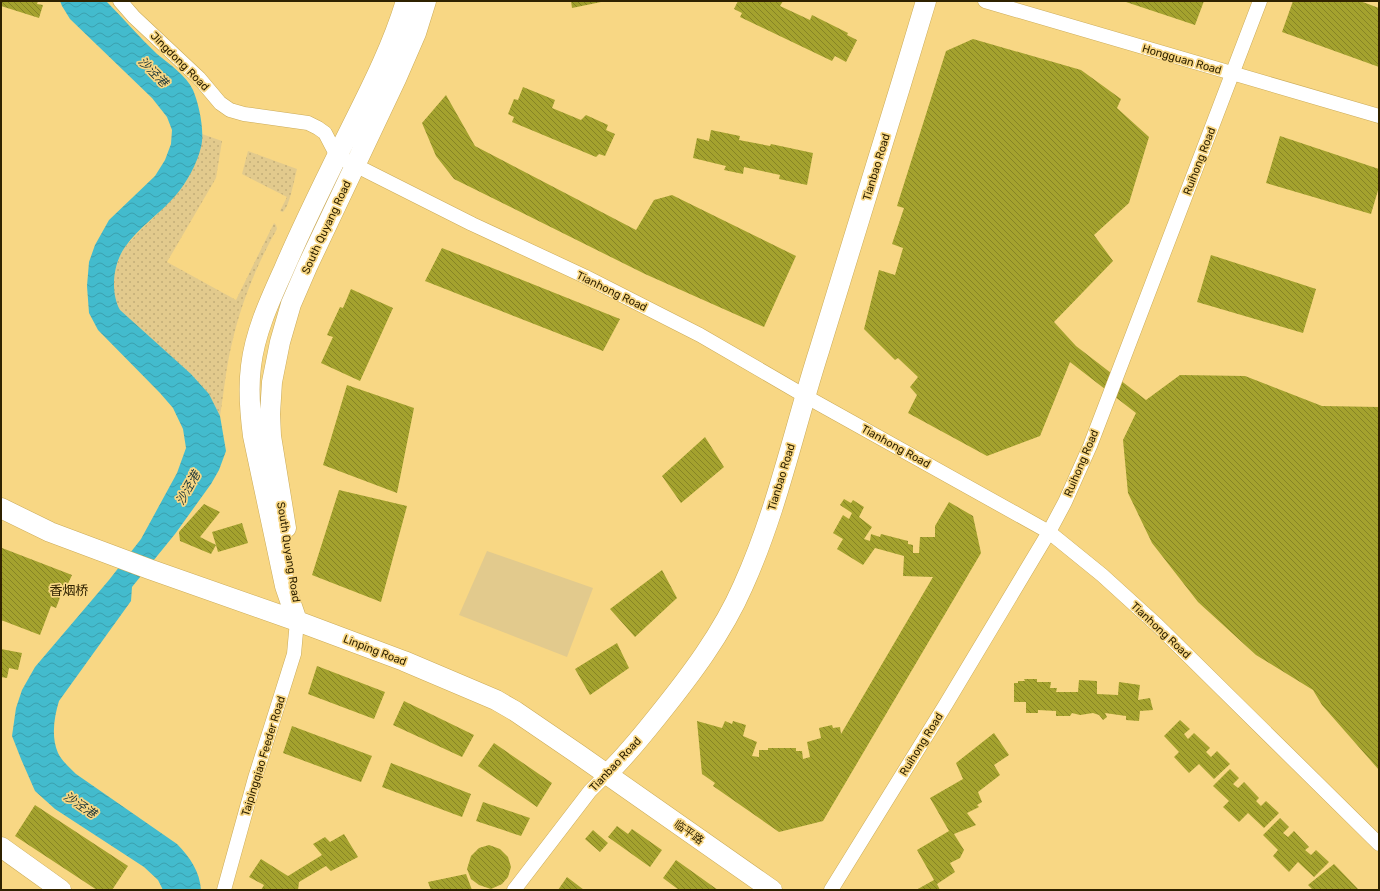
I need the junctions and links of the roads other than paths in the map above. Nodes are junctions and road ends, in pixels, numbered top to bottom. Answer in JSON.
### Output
{"nodes":[{"id":1,"x":120,"y":1,"type":"edge"},
{"id":2,"x":406,"y":1,"type":"edge"},
{"id":3,"x":426,"y":1,"type":"edge"},
{"id":4,"x":926,"y":1,"type":"edge"},
{"id":5,"x":986,"y":1,"type":"edge"},
{"id":6,"x":1260,"y":1,"type":"edge"},
{"id":7,"x":1232,"y":74,"type":"junction"},
{"id":8,"x":1379,"y":116,"type":"edge"},
{"id":9,"x":337,"y":156,"type":"junction"},
{"id":10,"x":355,"y":165,"type":"junction"},
{"id":11,"x":805,"y":396,"type":"junction"},
{"id":12,"x":1,"y":508,"type":"edge"},
{"id":13,"x":1049,"y":532,"type":"junction"},
{"id":14,"x":298,"y":621,"type":"junction"},
{"id":15,"x":607,"y":774,"type":"junction"},
{"id":16,"x":1379,"y":844,"type":"edge"},
{"id":17,"x":1,"y":847,"type":"edge"},
{"id":18,"x":61,"y":890,"type":"edge"},
{"id":19,"x":224,"y":890,"type":"edge"},
{"id":20,"x":514,"y":890,"type":"edge"},
{"id":21,"x":772,"y":890,"type":"edge"},
{"id":22,"x":831,"y":890,"type":"edge"}],
"edges":[{"from":1,"to":9,"type":"street","name":"Jingdong Road"},
{"from":2,"to":9,"type":"main road","name":"South Quyang Road"},
{"from":3,"to":10,"type":"main road","name":"South Quyang Road"},
{"from":4,"to":11,"type":"main road","name":"Tianbao Road"},
{"from":5,"to":7,"type":"street","name":"Hongguan Road"},
{"from":6,"to":7,"type":"street","name":"Ruihong Road"},
{"from":7,"to":8,"type":"street","name":"Hongguan Road"},
{"from":7,"to":13,"type":"street","name":"Ruihong Road"},
{"from":9,"to":10,"type":"street","name":"Tianhong Road"},
{"from":9,"to":14,"type":"main road","name":"South Quyang Road"},
{"from":10,"to":11,"type":"street","name":"Tianhong Road"},
{"from":10,"to":14,"type":"main road","name":"South Quyang Road"},
{"from":11,"to":13,"type":"street","name":"Tianhong Road"},
{"from":11,"to":15,"type":"main road","name":"Tianbao Road"},
{"from":12,"to":14,"type":"main road","name":"Linping Road"},
{"from":13,"to":16,"type":"street","name":"Tianhong Road"},
{"from":13,"to":22,"type":"street","name":"Ruihong Road"},
{"from":14,"to":15,"type":"main road","name":"Linping Road"},
{"from":14,"to":19,"type":"street","name":"Taipingqiao Feeder Road"},
{"from":15,"to":20,"type":"street","name":"Tianbao Road"},
{"from":15,"to":21,"type":"main road","name":"临平路"},
{"from":17,"to":18,"type":"main road"}]}
